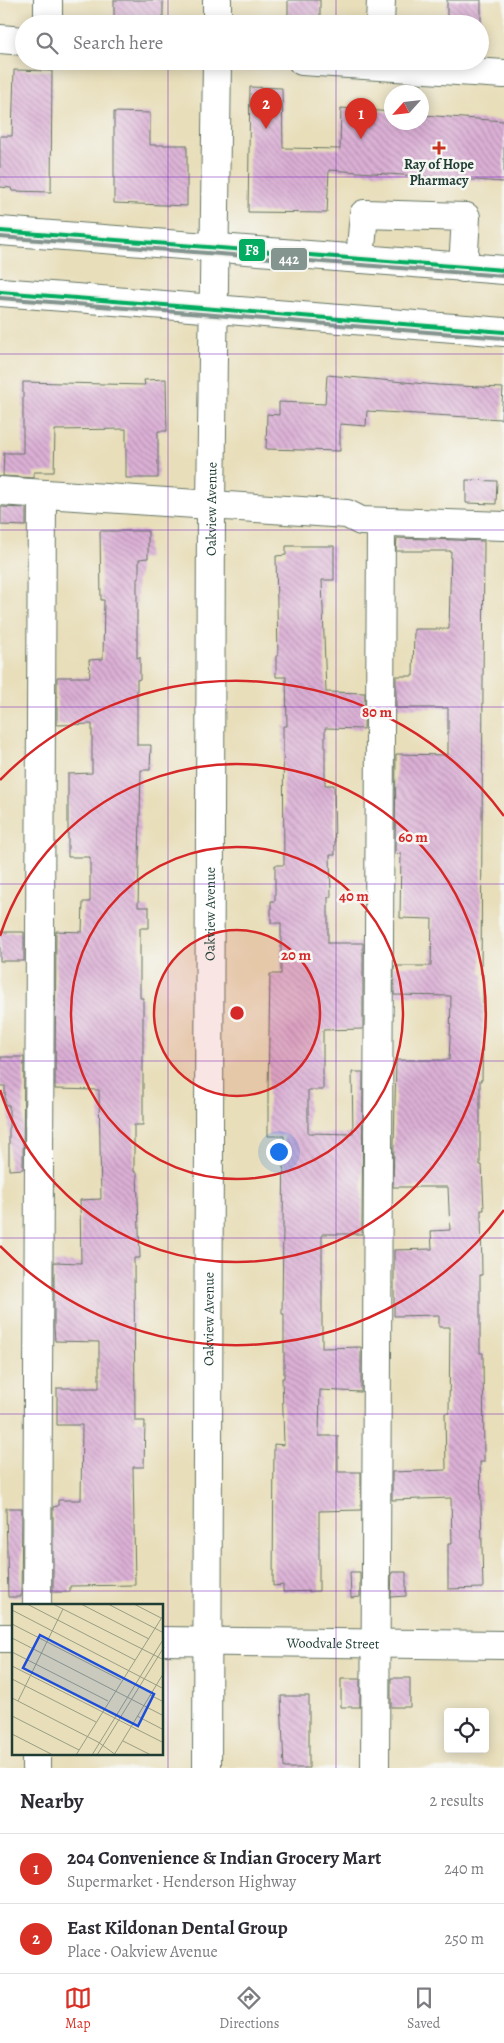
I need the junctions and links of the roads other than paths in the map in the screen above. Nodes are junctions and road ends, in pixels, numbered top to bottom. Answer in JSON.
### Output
{"nodes":[{"id":1,"x":48,"y":0,"type":"edge"},
{"id":2,"x":218,"y":0,"type":"edge"},
{"id":3,"x":380,"y":0,"type":"edge"},
{"id":4,"x":48,"y":15,"type":"edge"},
{"id":5,"x":217,"y":15,"type":"edge"},
{"id":6,"x":380,"y":15,"type":"edge"},
{"id":7,"x":0,"y":39,"type":"edge"},
{"id":8,"x":15,"y":40,"type":"edge"},
{"id":9,"x":217,"y":70,"type":"edge"},
{"id":10,"x":454,"y":70,"type":"edge"},
{"id":11,"x":504,"y":74,"type":"edge"},
{"id":12,"x":0,"y":231,"type":"edge"},
{"id":13,"x":216,"y":249,"type":"junction"},
{"id":14,"x":360,"y":259,"type":"junction"},
{"id":15,"x":462,"y":268,"type":"junction"},
{"id":16,"x":504,"y":270,"type":"edge"},
{"id":17,"x":0,"y":292,"type":"edge"},
{"id":18,"x":213,"y":307,"type":"junction"},
{"id":19,"x":504,"y":332,"type":"edge"},
{"id":20,"x":0,"y":491,"type":"edge"},
{"id":21,"x":42,"y":494,"type":"junction"},
{"id":22,"x":211,"y":504,"type":"junction"},
{"id":23,"x":381,"y":522,"type":"junction"},
{"id":24,"x":504,"y":526,"type":"edge"},
{"id":25,"x":36,"y":1604,"type":"edge"},
{"id":26,"x":164,"y":1641,"type":"edge"},
{"id":27,"x":208,"y":1642,"type":"junction"},
{"id":28,"x":375,"y":1643,"type":"junction"},
{"id":29,"x":504,"y":1645,"type":"edge"},
{"id":30,"x":207,"y":1768,"type":"edge"},
{"id":31,"x":375,"y":1768,"type":"edge"}],
"edges":[{"from":1,"to":4,"type":"street"},
{"from":2,"to":5,"type":"street"},
{"from":3,"to":6,"type":"street"},
{"from":7,"to":8,"type":"street"},
{"from":9,"to":13,"type":"street","name":"Oakview Avenue"},
{"from":10,"to":11,"type":"street"},
{"from":12,"to":13,"type":"street"},
{"from":13,"to":14,"type":"street"},
{"from":13,"to":18,"type":"street","name":"Oakview Avenue"},
{"from":14,"to":15,"type":"street"},
{"from":14,"to":15,"type":"street"},
{"from":15,"to":16,"type":"street"},
{"from":17,"to":18,"type":"street"},
{"from":18,"to":19,"type":"street"},
{"from":18,"to":22,"type":"street","name":"Oakview Avenue"},
{"from":20,"to":21,"type":"street"},
{"from":21,"to":22,"type":"street"},
{"from":21,"to":25,"type":"street"},
{"from":22,"to":23,"type":"street"},
{"from":22,"to":27,"type":"street","name":"Oakview Avenue"},
{"from":23,"to":24,"type":"street"},
{"from":23,"to":28,"type":"street"},
{"from":26,"to":27,"type":"street","name":"Woodvale Street"},
{"from":27,"to":28,"type":"street","name":"Woodvale Street"},
{"from":27,"to":30,"type":"street","name":"Oakview Avenue"},
{"from":28,"to":29,"type":"street","name":"Woodvale Street"},
{"from":28,"to":31,"type":"street"}]}
